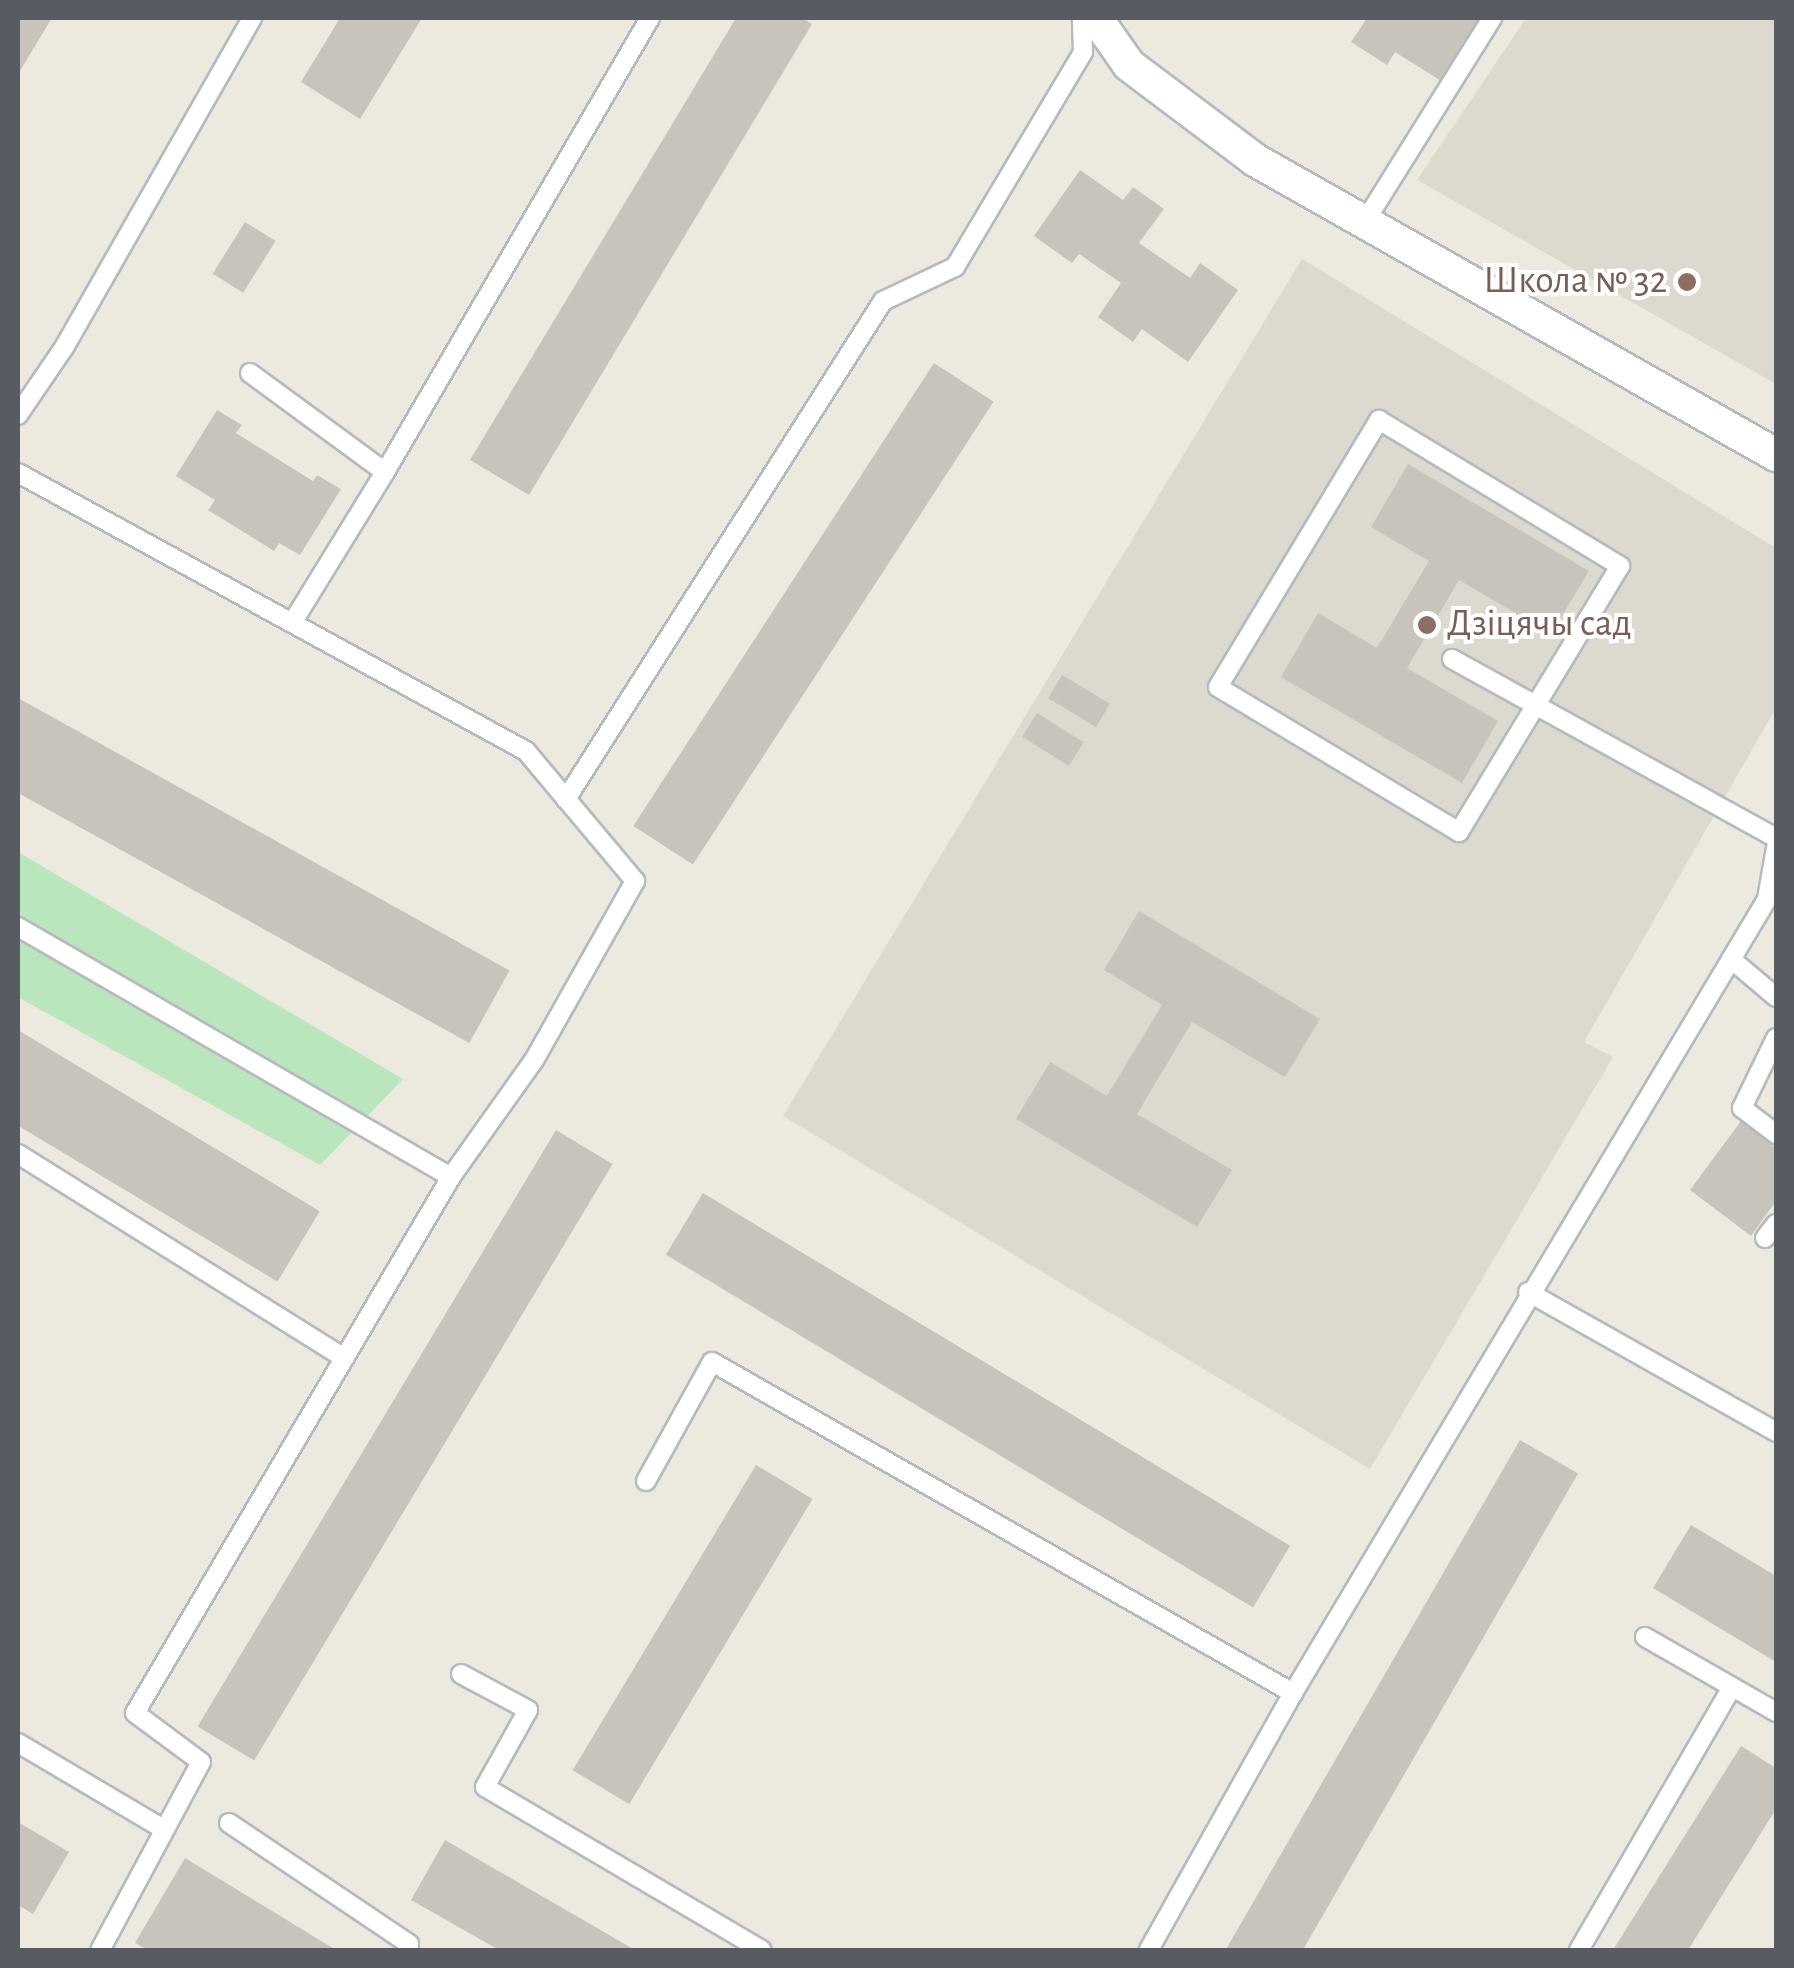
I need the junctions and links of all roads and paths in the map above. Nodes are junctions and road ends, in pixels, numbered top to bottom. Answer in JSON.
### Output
{"nodes":[{"id":1,"x":252,"y":18,"type":"edge"},
{"id":2,"x":650,"y":18,"type":"edge"},
{"id":3,"x":1082,"y":18,"type":"edge"},
{"id":4,"x":1096,"y":18,"type":"edge"},
{"id":5,"x":1492,"y":18,"type":"edge"},
{"id":6,"x":1364,"y":223,"type":"junction"},
{"id":7,"x":250,"y":373,"type":"dead end"},
{"id":8,"x":18,"y":415,"type":"edge"},
{"id":9,"x":1776,"y":455,"type":"edge"},
{"id":10,"x":385,"y":472,"type":"junction"},
{"id":11,"x":18,"y":473,"type":"edge"},
{"id":12,"x":292,"y":623,"type":"junction"},
{"id":13,"x":1452,"y":659,"type":"dead end"},
{"id":14,"x":1536,"y":706,"type":"junction"},
{"id":15,"x":566,"y":799,"type":"junction"},
{"id":16,"x":1776,"y":838,"type":"edge"},
{"id":17,"x":1776,"y":848,"type":"edge"},
{"id":18,"x":18,"y":927,"type":"edge"},
{"id":19,"x":1731,"y":959,"type":"junction"},
{"id":20,"x":1776,"y":996,"type":"edge"},
{"id":21,"x":1776,"y":1038,"type":"edge"},
{"id":22,"x":1776,"y":1134,"type":"edge"},
{"id":23,"x":18,"y":1154,"type":"edge"},
{"id":24,"x":451,"y":1177,"type":"junction"},
{"id":25,"x":1528,"y":1292,"type":"junction"},
{"id":26,"x":344,"y":1358,"type":"junction"},
{"id":27,"x":1776,"y":1432,"type":"edge"},
{"id":28,"x":646,"y":1482,"type":"dead end"},
{"id":29,"x":1645,"y":1638,"type":"dead end"},
{"id":30,"x":462,"y":1674,"type":"dead end"},
{"id":31,"x":1732,"y":1687,"type":"junction"},
{"id":32,"x":1293,"y":1694,"type":"junction"},
{"id":33,"x":1776,"y":1712,"type":"edge"},
{"id":34,"x":18,"y":1743,"type":"edge"},
{"id":35,"x":229,"y":1823,"type":"dead end"},
{"id":36,"x":160,"y":1828,"type":"junction"},
{"id":37,"x":100,"y":1950,"type":"edge"},
{"id":38,"x":407,"y":1950,"type":"edge"},
{"id":39,"x":762,"y":1950,"type":"edge"},
{"id":40,"x":1148,"y":1950,"type":"edge"},
{"id":41,"x":1579,"y":1950,"type":"edge"}],
"edges":[{"from":1,"to":8,"type":"lane"},
{"from":2,"to":10,"type":"lane"},
{"from":3,"to":15,"type":"lane"},
{"from":4,"to":6,"type":"street"},
{"from":5,"to":6,"type":"lane"},
{"from":6,"to":9,"type":"street"},
{"from":7,"to":10,"type":"lane"},
{"from":10,"to":12,"type":"lane"},
{"from":11,"to":12,"type":"lane"},
{"from":12,"to":15,"type":"lane"},
{"from":13,"to":14,"type":"lane"},
{"from":14,"to":14,"type":"lane"},
{"from":14,"to":16,"type":"lane"},
{"from":15,"to":24,"type":"lane"},
{"from":17,"to":19,"type":"lane"},
{"from":18,"to":24,"type":"lane"},
{"from":19,"to":20,"type":"lane"},
{"from":19,"to":25,"type":"lane"},
{"from":21,"to":22,"type":"lane"},
{"from":23,"to":26,"type":"lane"},
{"from":24,"to":26,"type":"lane"},
{"from":25,"to":27,"type":"lane"},
{"from":25,"to":32,"type":"lane"},
{"from":26,"to":36,"type":"lane"},
{"from":28,"to":32,"type":"lane"},
{"from":29,"to":31,"type":"lane"},
{"from":30,"to":39,"type":"lane"},
{"from":31,"to":33,"type":"lane"},
{"from":31,"to":41,"type":"lane"},
{"from":32,"to":40,"type":"lane"},
{"from":34,"to":36,"type":"lane"},
{"from":35,"to":38,"type":"lane"},
{"from":36,"to":37,"type":"lane"}]}
